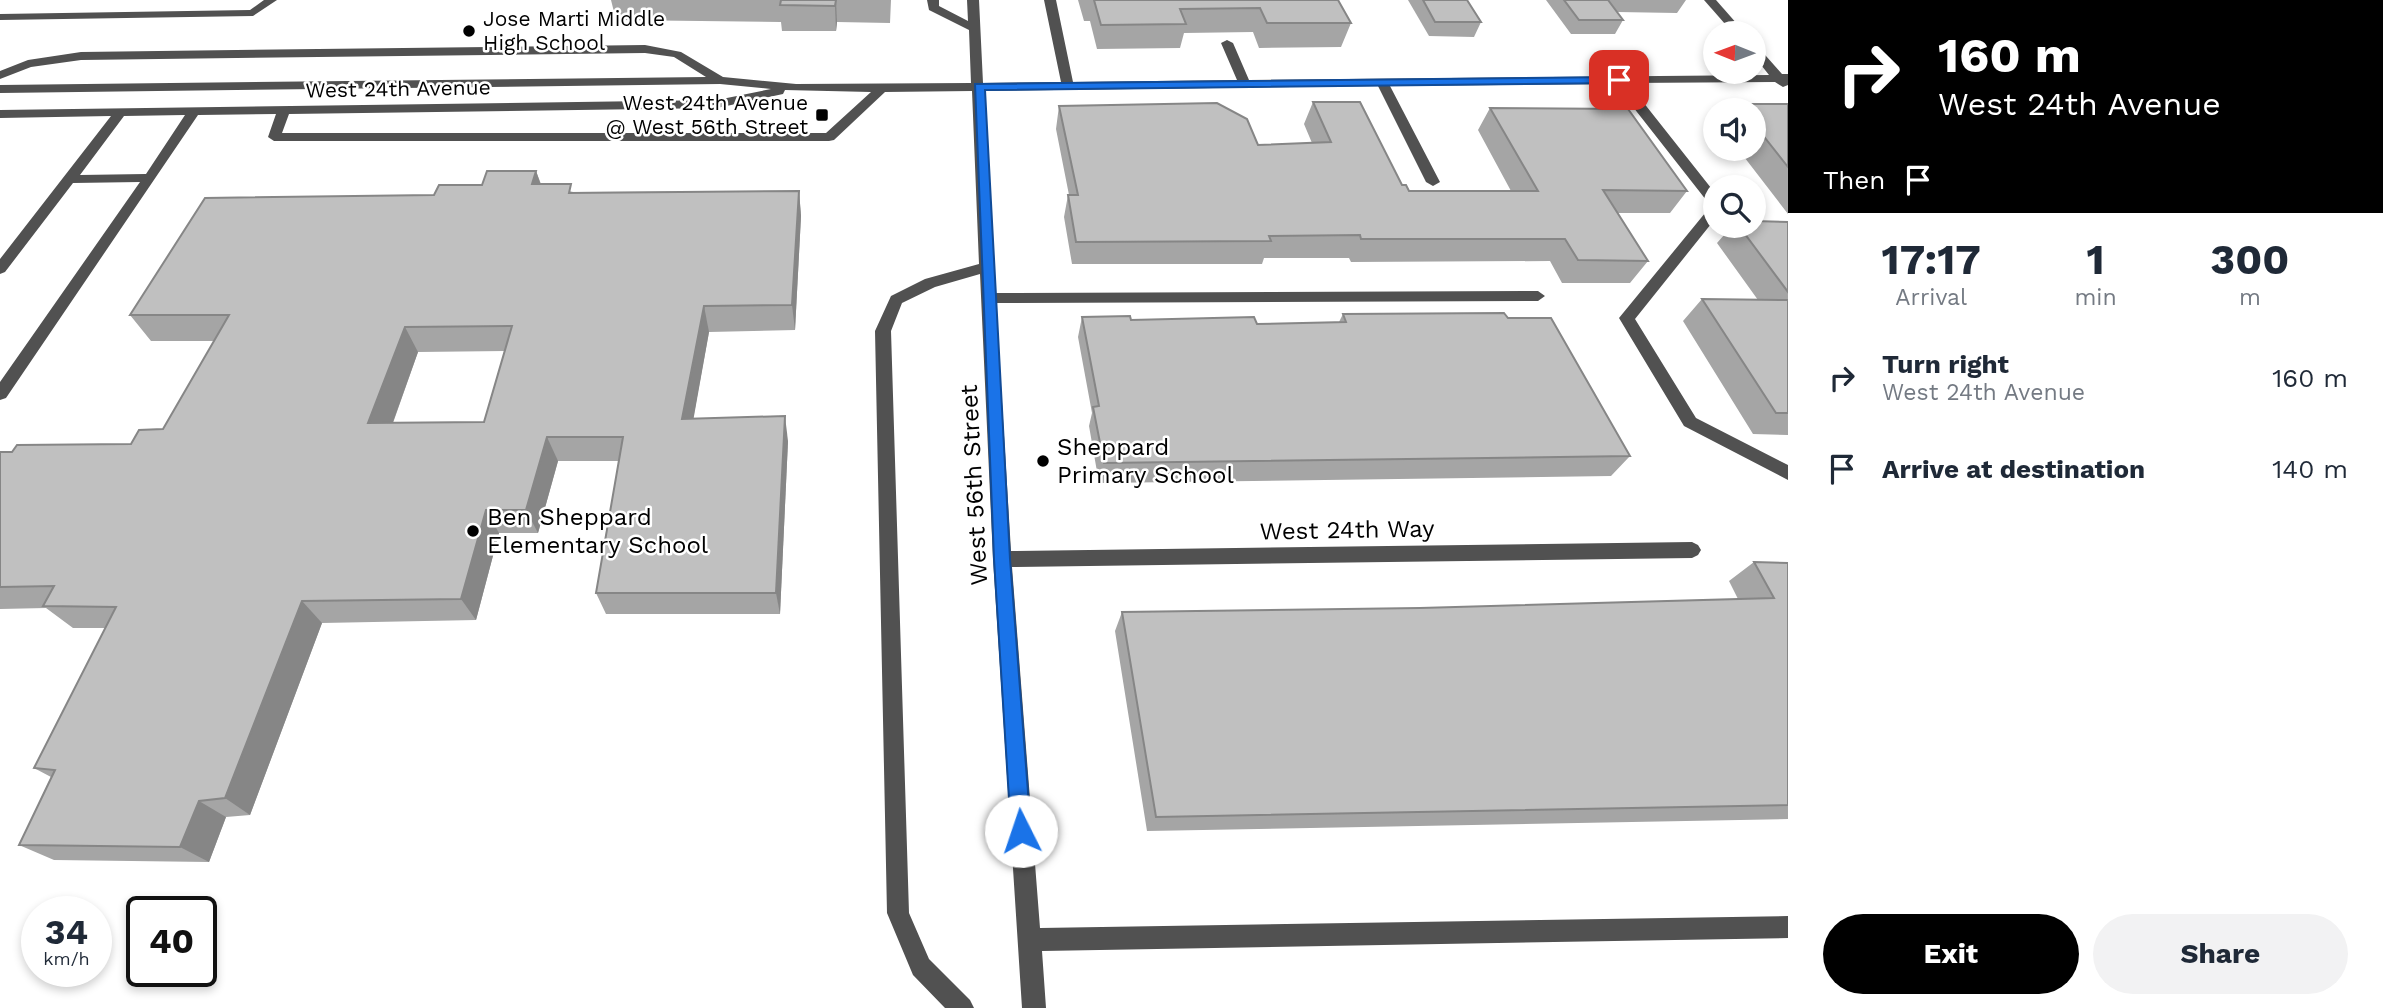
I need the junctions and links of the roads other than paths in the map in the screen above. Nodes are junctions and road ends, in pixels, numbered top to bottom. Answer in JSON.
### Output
{"nodes":[{"id":1,"x":271,"y":0,"type":"edge"},
{"id":2,"x":933,"y":0,"type":"edge"},
{"id":3,"x":974,"y":0,"type":"edge"},
{"id":4,"x":1050,"y":0,"type":"edge"},
{"id":5,"x":1710,"y":0,"type":"edge"},
{"id":6,"x":0,"y":17,"type":"edge"},
{"id":7,"x":1728,"y":21,"type":"edge"},
{"id":8,"x":975,"y":29,"type":"junction"},
{"id":9,"x":1227,"y":43,"type":"edge"},
{"id":10,"x":1766,"y":62,"type":"edge"},
{"id":11,"x":0,"y":75,"type":"edge"},
{"id":12,"x":720,"y":80,"type":"junction"},
{"id":13,"x":1619,"y":80,"type":"junction"},
{"id":14,"x":1785,"y":82,"type":"edge"},
{"id":15,"x":1383,"y":83,"type":"junction"},
{"id":16,"x":1245,"y":85,"type":"junction"},
{"id":17,"x":1068,"y":86,"type":"junction"},
{"id":18,"x":979,"y":87,"type":"junction"},
{"id":19,"x":796,"y":88,"type":"junction"},
{"id":20,"x":882,"y":88,"type":"junction"},
{"id":21,"x":0,"y":89,"type":"edge"},
{"id":22,"x":284,"y":110,"type":"junction"},
{"id":23,"x":194,"y":111,"type":"junction"},
{"id":24,"x":121,"y":112,"type":"junction"},
{"id":25,"x":0,"y":114,"type":"edge"},
{"id":26,"x":70,"y":178,"type":"junction"},
{"id":27,"x":150,"y":178,"type":"junction"},
{"id":28,"x":1433,"y":182,"type":"dead end"},
{"id":29,"x":1703,"y":187,"type":"edge"},
{"id":30,"x":1703,"y":225,"type":"edge"},
{"id":31,"x":988,"y":267,"type":"junction"},
{"id":32,"x":0,"y":269,"type":"edge"},
{"id":33,"x":1538,"y":296,"type":"dead end"},
{"id":34,"x":990,"y":298,"type":"junction"},
{"id":35,"x":0,"y":394,"type":"edge"},
{"id":36,"x":1788,"y":473,"type":"edge"},
{"id":37,"x":1692,"y":550,"type":"dead end"},
{"id":38,"x":1002,"y":559,"type":"junction"},
{"id":39,"x":1788,"y":927,"type":"edge"},
{"id":40,"x":1029,"y":940,"type":"junction"},
{"id":41,"x":962,"y":1008,"type":"edge"},
{"id":42,"x":1034,"y":1008,"type":"edge"}],
"edges":[{"from":1,"to":6,"type":"street"},
{"from":2,"to":8,"type":"street"},
{"from":3,"to":8,"type":"street","name":"West 56th Street"},
{"from":4,"to":17,"type":"street"},
{"from":5,"to":7,"type":"street"},
{"from":8,"to":18,"type":"street","name":"West 56th Street"},
{"from":9,"to":16,"type":"street"},
{"from":10,"to":14,"type":"street"},
{"from":11,"to":12,"type":"street"},
{"from":12,"to":19,"type":"street","name":"West 24th Avenue"},
{"from":12,"to":21,"type":"street","name":"West 24th Avenue"},
{"from":13,"to":14,"type":"street","name":"West 24th Avenue"},
{"from":13,"to":15,"type":"street","name":"West 24th Avenue"},
{"from":13,"to":29,"type":"street"},
{"from":15,"to":16,"type":"street","name":"West 24th Avenue"},
{"from":15,"to":28,"type":"street"},
{"from":16,"to":17,"type":"street","name":"West 24th Avenue"},
{"from":17,"to":18,"type":"street","name":"West 24th Avenue"},
{"from":18,"to":20,"type":"street","name":"West 24th Avenue"},
{"from":18,"to":31,"type":"street","name":"West 56th Street"},
{"from":19,"to":20,"type":"street","name":"West 24th Avenue"},
{"from":19,"to":22,"type":"street","name":"West 24th Avenue"},
{"from":20,"to":22,"type":"street"},
{"from":22,"to":23,"type":"street","name":"West 24th Avenue"},
{"from":23,"to":24,"type":"street","name":"West 24th Avenue"},
{"from":23,"to":27,"type":"street"},
{"from":24,"to":25,"type":"street","name":"West 24th Avenue"},
{"from":24,"to":26,"type":"street"},
{"from":26,"to":27,"type":"street"},
{"from":26,"to":32,"type":"street"},
{"from":27,"to":35,"type":"street"},
{"from":30,"to":36,"type":"street"},
{"from":31,"to":34,"type":"street","name":"West 56th Street"},
{"from":31,"to":41,"type":"street"},
{"from":33,"to":34,"type":"street"},
{"from":34,"to":38,"type":"street","name":"West 56th Street"},
{"from":37,"to":38,"type":"street","name":"West 24th Way"},
{"from":38,"to":40,"type":"street","name":"West 56th Street"},
{"from":39,"to":40,"type":"street"},
{"from":40,"to":42,"type":"street","name":"West 56th Street"}]}
